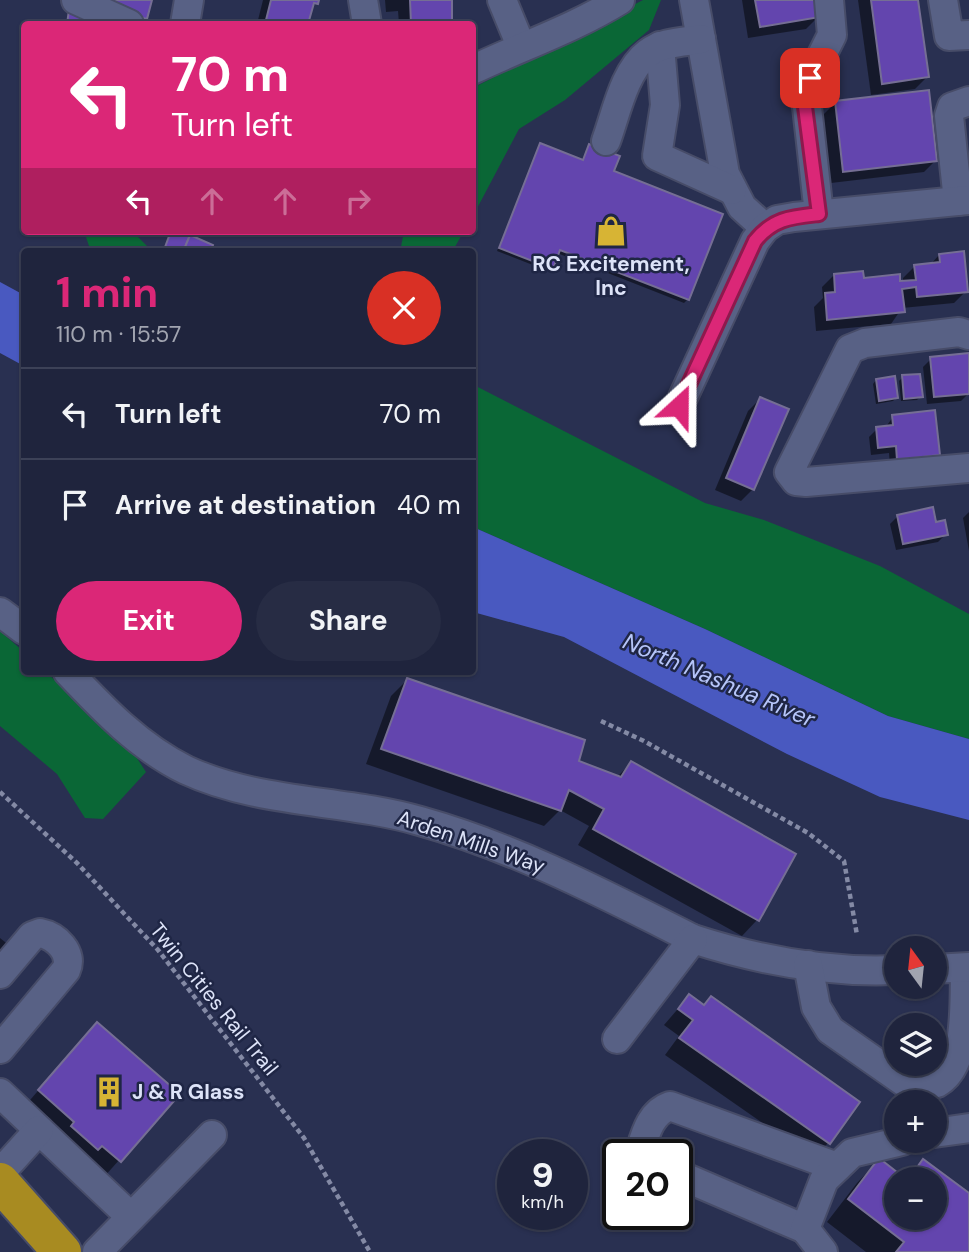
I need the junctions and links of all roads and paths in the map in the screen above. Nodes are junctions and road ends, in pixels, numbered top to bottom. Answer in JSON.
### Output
{"nodes":[{"id":1,"x":76,"y":0,"type":"edge"},
{"id":2,"x":189,"y":0,"type":"edge"},
{"id":3,"x":363,"y":0,"type":"edge"},
{"id":4,"x":502,"y":0,"type":"edge"},
{"id":5,"x":620,"y":0,"type":"edge"},
{"id":6,"x":694,"y":0,"type":"edge"},
{"id":7,"x":829,"y":0,"type":"edge"},
{"id":8,"x":943,"y":0,"type":"edge"},
{"id":9,"x":122,"y":21,"type":"edge"},
{"id":10,"x":186,"y":21,"type":"edge"},
{"id":11,"x":367,"y":21,"type":"edge"},
{"id":12,"x":969,"y":35,"type":"edge"},
{"id":13,"x":701,"y":39,"type":"junction"},
{"id":14,"x":521,"y":46,"type":"junction"},
{"id":15,"x":660,"y":47,"type":"junction"},
{"id":16,"x":476,"y":68,"type":"edge"},
{"id":17,"x":969,"y":101,"type":"edge"},
{"id":18,"x":606,"y":141,"type":"dead end"},
{"id":19,"x":732,"y":190,"type":"junction"},
{"id":20,"x":964,"y":201,"type":"edge"},
{"id":21,"x":819,"y":214,"type":"junction"},
{"id":22,"x":765,"y":228,"type":"junction"},
{"id":23,"x":965,"y":330,"type":"edge"},
{"id":24,"x":679,"y":406,"type":"dead end"},
{"id":25,"x":969,"y":468,"type":"edge"},
{"id":26,"x":0,"y":611,"type":"edge"},
{"id":27,"x":21,"y":628,"type":"edge"},
{"id":28,"x":71,"y":675,"type":"edge"},
{"id":29,"x":601,"y":721,"type":"dead end"},
{"id":30,"x":0,"y":792,"type":"edge"},
{"id":31,"x":857,"y":935,"type":"dead end"},
{"id":32,"x":693,"y":939,"type":"junction"},
{"id":33,"x":808,"y":965,"type":"junction"},
{"id":34,"x":967,"y":968,"type":"edge"},
{"id":35,"x":947,"y":969,"type":"edge"},
{"id":36,"x":884,"y":970,"type":"edge"},
{"id":37,"x":0,"y":974,"type":"edge"},
{"id":38,"x":617,"y":1039,"type":"dead end"},
{"id":39,"x":0,"y":1049,"type":"edge"},
{"id":40,"x":0,"y":1093,"type":"edge"},
{"id":41,"x":969,"y":1128,"type":"edge"},
{"id":42,"x":39,"y":1130,"type":"junction"},
{"id":43,"x":947,"y":1131,"type":"edge"},
{"id":44,"x":212,"y":1135,"type":"dead end"},
{"id":45,"x":643,"y":1139,"type":"edge"},
{"id":46,"x":884,"y":1145,"type":"edge"},
{"id":47,"x":837,"y":1167,"type":"junction"},
{"id":48,"x":0,"y":1173,"type":"edge"},
{"id":49,"x":693,"y":1181,"type":"edge"},
{"id":50,"x":0,"y":1182,"type":"edge"},
{"id":51,"x":131,"y":1217,"type":"junction"},
{"id":52,"x":805,"y":1229,"type":"junction"},
{"id":53,"x":62,"y":1252,"type":"edge"},
{"id":54,"x":97,"y":1252,"type":"edge"},
{"id":55,"x":370,"y":1252,"type":"edge"},
{"id":56,"x":823,"y":1252,"type":"edge"}],
"edges":[{"from":1,"to":9,"type":"lane"},
{"from":2,"to":10,"type":"lane"},
{"from":3,"to":11,"type":"lane"},
{"from":4,"to":14,"type":"lane"},
{"from":5,"to":14,"type":"lane"},
{"from":6,"to":13,"type":"lane"},
{"from":7,"to":21,"type":"lane"},
{"from":8,"to":12,"type":"lane"},
{"from":13,"to":15,"type":"lane"},
{"from":13,"to":19,"type":"lane"},
{"from":14,"to":16,"type":"lane"},
{"from":15,"to":18,"type":"lane"},
{"from":15,"to":19,"type":"lane"},
{"from":17,"to":20,"type":"lane"},
{"from":19,"to":22,"type":"lane"},
{"from":20,"to":21,"type":"lane"},
{"from":21,"to":22,"type":"lane"},
{"from":22,"to":24,"type":"lane"},
{"from":23,"to":25,"type":"lane"},
{"from":26,"to":27,"type":"lane"},
{"from":28,"to":32,"type":"lane","name":"Arden Mills Way"},
{"from":29,"to":31,"type":"path"},
{"from":30,"to":55,"type":"path","name":"Twin Cities Rail Trail"},
{"from":32,"to":33,"type":"lane","name":"Arden Mills Way"},
{"from":32,"to":38,"type":"lane"},
{"from":33,"to":34,"type":"lane"},
{"from":33,"to":36,"type":"lane","name":"Arden Mills Way"},
{"from":34,"to":35,"type":"lane"},
{"from":37,"to":39,"type":"lane"},
{"from":40,"to":42,"type":"lane"},
{"from":41,"to":43,"type":"lane"},
{"from":42,"to":48,"type":"lane"},
{"from":42,"to":51,"type":"lane"},
{"from":44,"to":51,"type":"lane"},
{"from":45,"to":47,"type":"lane"},
{"from":46,"to":47,"type":"lane"},
{"from":47,"to":52,"type":"lane"},
{"from":49,"to":52,"type":"lane"},
{"from":50,"to":53,"type":"highway"},
{"from":51,"to":54,"type":"lane"},
{"from":52,"to":56,"type":"lane"}]}
